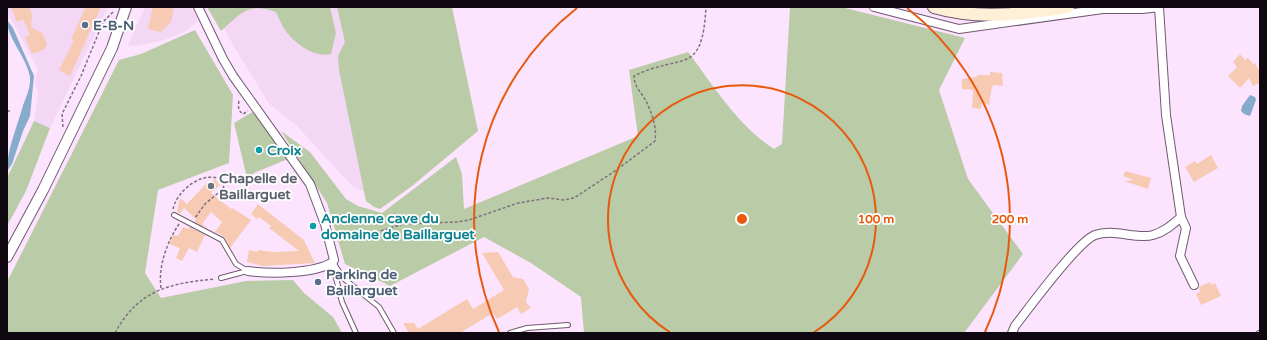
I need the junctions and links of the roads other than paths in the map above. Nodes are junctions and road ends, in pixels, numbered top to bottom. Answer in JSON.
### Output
{"nodes":[{"id":1,"x":126,"y":7,"type":"edge"},
{"id":2,"x":198,"y":7,"type":"edge"},
{"id":3,"x":874,"y":7,"type":"edge"},
{"id":4,"x":934,"y":7,"type":"edge"},
{"id":5,"x":1068,"y":7,"type":"edge"},
{"id":6,"x":174,"y":215,"type":"road end"},
{"id":7,"x":1181,"y":217,"type":"junction"},
{"id":8,"x":7,"y":257,"type":"edge"},
{"id":9,"x":333,"y":262,"type":"junction"},
{"id":10,"x":248,"y":271,"type":"junction"},
{"id":11,"x":221,"y":278,"type":"road end"},
{"id":12,"x":1194,"y":285,"type":"dead end"},
{"id":13,"x":568,"y":325,"type":"dead end"},
{"id":14,"x":356,"y":333,"type":"edge"},
{"id":15,"x":394,"y":333,"type":"edge"},
{"id":16,"x":510,"y":333,"type":"edge"},
{"id":17,"x":1012,"y":333,"type":"edge"}],
"edges":[{"from":1,"to":8,"type":"street"},
{"from":2,"to":9,"type":"street"},
{"from":3,"to":7,"type":"street"},
{"from":4,"to":5,"type":"main road"},
{"from":6,"to":10,"type":"lane"},
{"from":7,"to":12,"type":"street"},
{"from":7,"to":17,"type":"street"},
{"from":9,"to":10,"type":"street"},
{"from":9,"to":14,"type":"lane"},
{"from":9,"to":15,"type":"lane"},
{"from":10,"to":11,"type":"lane"},
{"from":13,"to":16,"type":"lane"}]}
